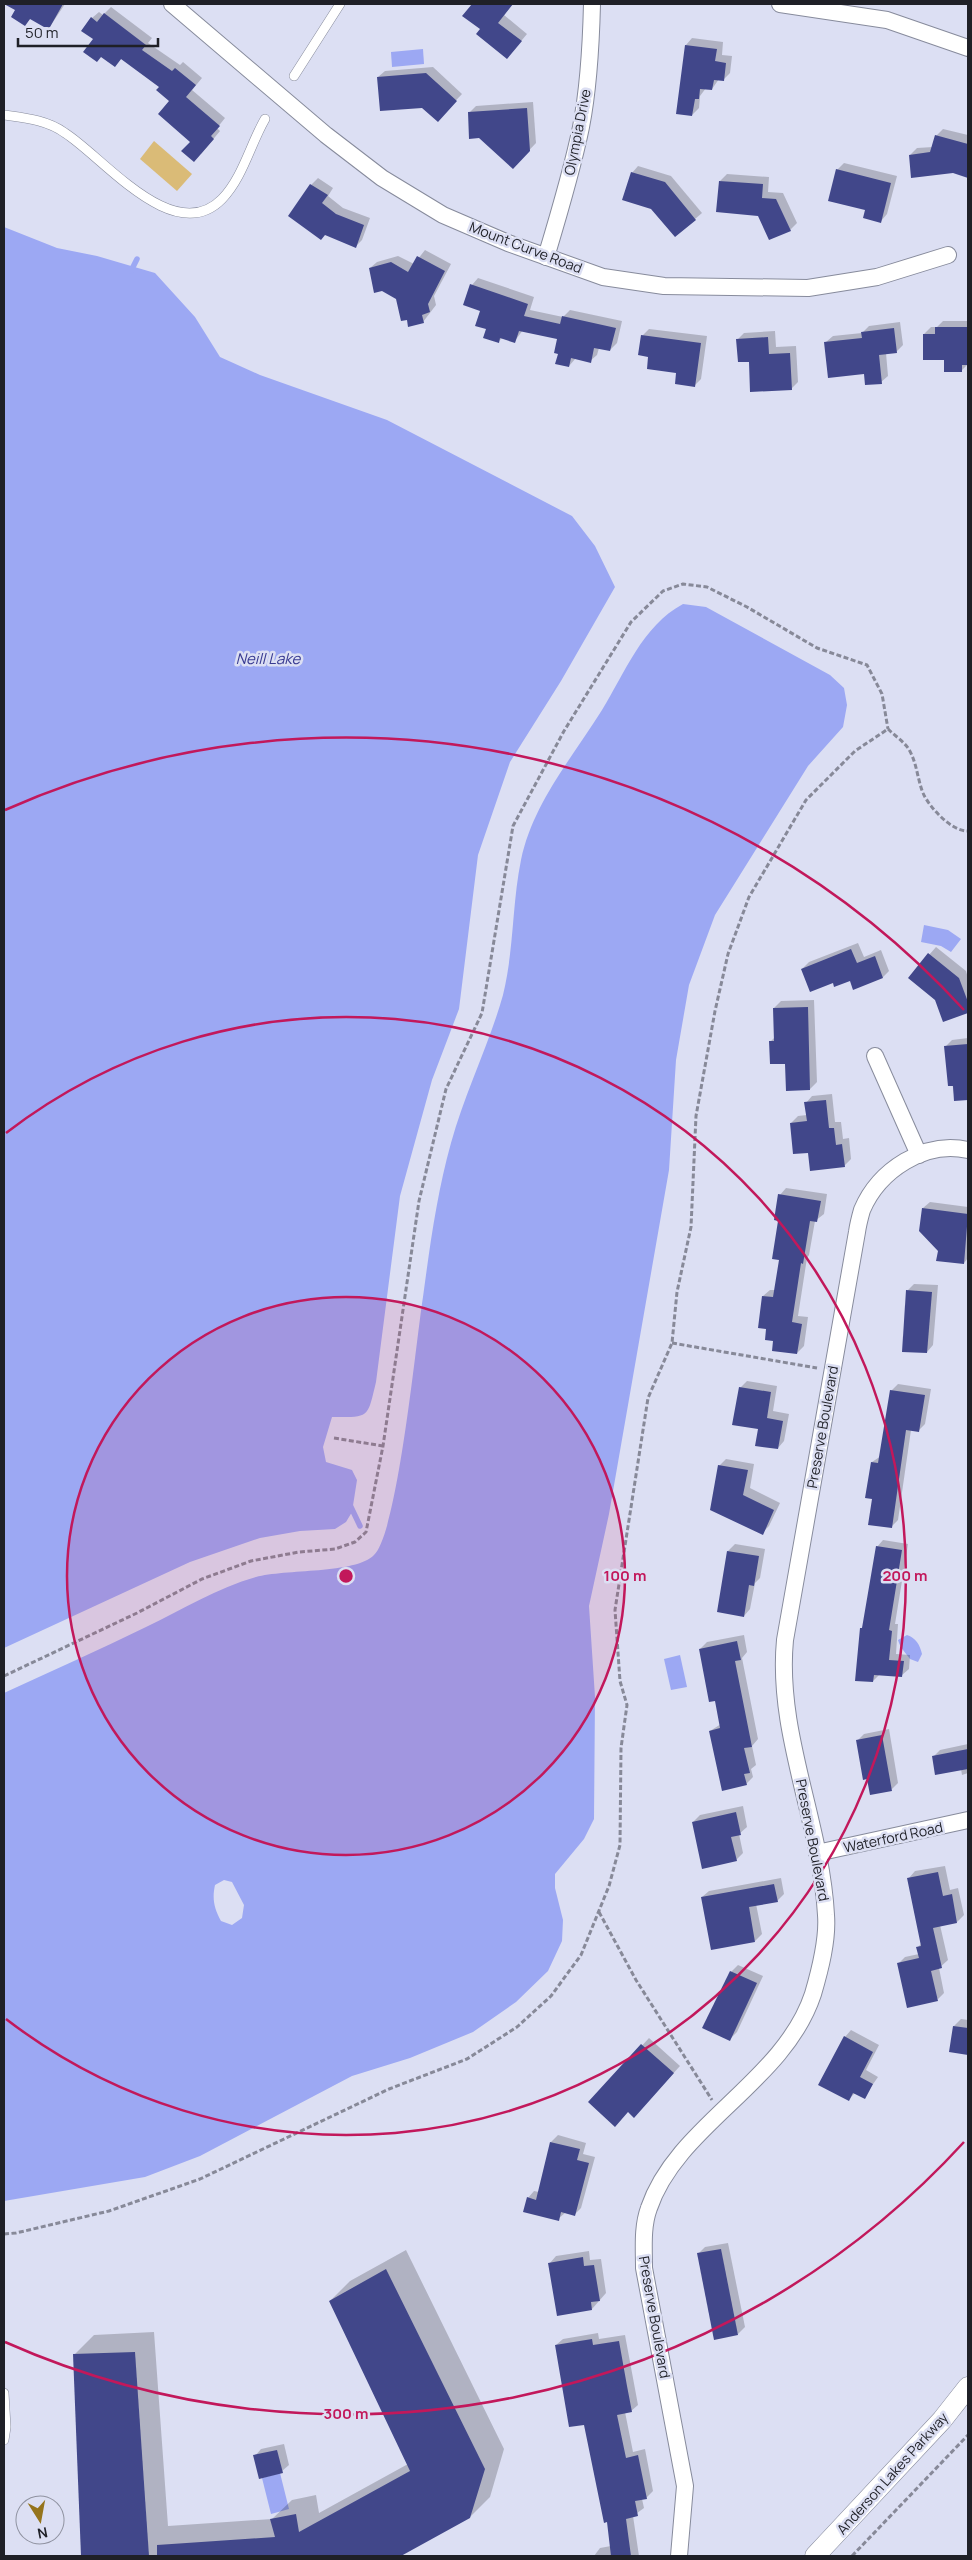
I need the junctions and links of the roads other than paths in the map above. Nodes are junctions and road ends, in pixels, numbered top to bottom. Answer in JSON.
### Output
{"nodes":[{"id":1,"x":172,"y":4,"type":"edge"},
{"id":2,"x":340,"y":4,"type":"edge"},
{"id":3,"x":592,"y":4,"type":"edge"},
{"id":4,"x":780,"y":4,"type":"edge"},
{"id":5,"x":968,"y":48,"type":"edge"},
{"id":6,"x":294,"y":76,"type":"dead end"},
{"id":7,"x":4,"y":115,"type":"edge"},
{"id":8,"x":265,"y":120,"type":"dead end"},
{"id":9,"x":948,"y":255,"type":"dead end"},
{"id":10,"x":546,"y":257,"type":"junction"},
{"id":11,"x":875,"y":1056,"type":"dead end"},
{"id":12,"x":968,"y":1150,"type":"edge"},
{"id":13,"x":919,"y":1155,"type":"junction"},
{"id":14,"x":968,"y":1820,"type":"edge"},
{"id":15,"x":818,"y":1853,"type":"junction"},
{"id":16,"x":968,"y":2387,"type":"edge"},
{"id":17,"x":4,"y":2393,"type":"edge"},
{"id":18,"x":4,"y":2440,"type":"edge"},
{"id":19,"x":679,"y":2556,"type":"edge"},
{"id":20,"x":815,"y":2556,"type":"edge"}],
"edges":[{"from":1,"to":10,"type":"street","name":"Mount Curve Road"},
{"from":2,"to":6,"type":"lane"},
{"from":3,"to":10,"type":"street","name":"Olympia Drive"},
{"from":4,"to":5,"type":"street"},
{"from":7,"to":8,"type":"lane"},
{"from":9,"to":10,"type":"street","name":"Mount Curve Road"},
{"from":11,"to":13,"type":"street"},
{"from":12,"to":13,"type":"street","name":"Preserve Boulevard"},
{"from":13,"to":15,"type":"street","name":"Preserve Boulevard"},
{"from":14,"to":15,"type":"street","name":"Waterford Road"},
{"from":15,"to":19,"type":"street","name":"Preserve Boulevard"},
{"from":16,"to":20,"type":"street","name":"Anderson Lakes Parkway"},
{"from":17,"to":18,"type":"lane"}]}
